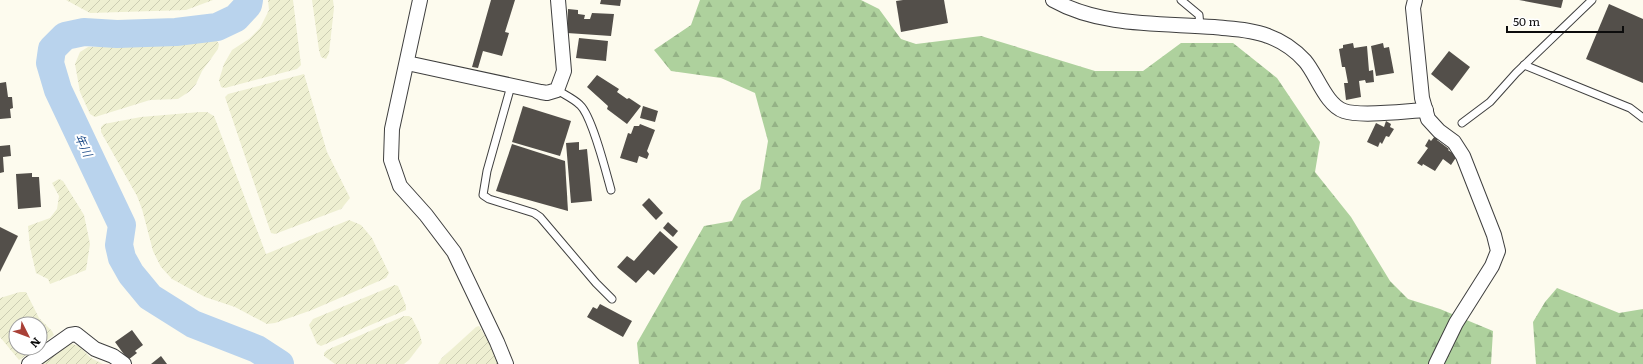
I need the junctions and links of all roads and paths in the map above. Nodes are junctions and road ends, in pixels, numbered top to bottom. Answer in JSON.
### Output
{"nodes":[{"id":1,"x":420,"y":0,"type":"edge"},
{"id":2,"x":558,"y":0,"type":"edge"},
{"id":3,"x":1053,"y":0,"type":"edge"},
{"id":4,"x":1181,"y":0,"type":"edge"},
{"id":5,"x":1415,"y":0,"type":"edge"},
{"id":6,"x":1592,"y":0,"type":"edge"},
{"id":7,"x":1200,"y":26,"type":"junction"},
{"id":8,"x":407,"y":63,"type":"junction"},
{"id":9,"x":1524,"y":65,"type":"junction"},
{"id":10,"x":511,"y":86,"type":"junction"},
{"id":11,"x":557,"y":90,"type":"junction"},
{"id":12,"x":1426,"y":110,"type":"junction"},
{"id":13,"x":1643,"y":118,"type":"edge"},
{"id":14,"x":1462,"y":122,"type":"dead end"},
{"id":15,"x":611,"y":190,"type":"dead end"},
{"id":16,"x":612,"y":299,"type":"dead end"},
{"id":17,"x":29,"y":364,"type":"edge"},
{"id":18,"x":124,"y":364,"type":"edge"},
{"id":19,"x":506,"y":364,"type":"edge"},
{"id":20,"x":1436,"y":364,"type":"edge"}],
"edges":[{"from":1,"to":8,"type":"street"},
{"from":2,"to":11,"type":"street"},
{"from":3,"to":7,"type":"street"},
{"from":4,"to":7,"type":"lane"},
{"from":5,"to":12,"type":"street"},
{"from":6,"to":9,"type":"lane"},
{"from":7,"to":12,"type":"street"},
{"from":8,"to":10,"type":"street"},
{"from":8,"to":19,"type":"street"},
{"from":9,"to":13,"type":"lane"},
{"from":9,"to":14,"type":"lane"},
{"from":10,"to":11,"type":"street"},
{"from":10,"to":16,"type":"lane"},
{"from":11,"to":15,"type":"lane"},
{"from":12,"to":20,"type":"street"},
{"from":17,"to":18,"type":"street"}]}
